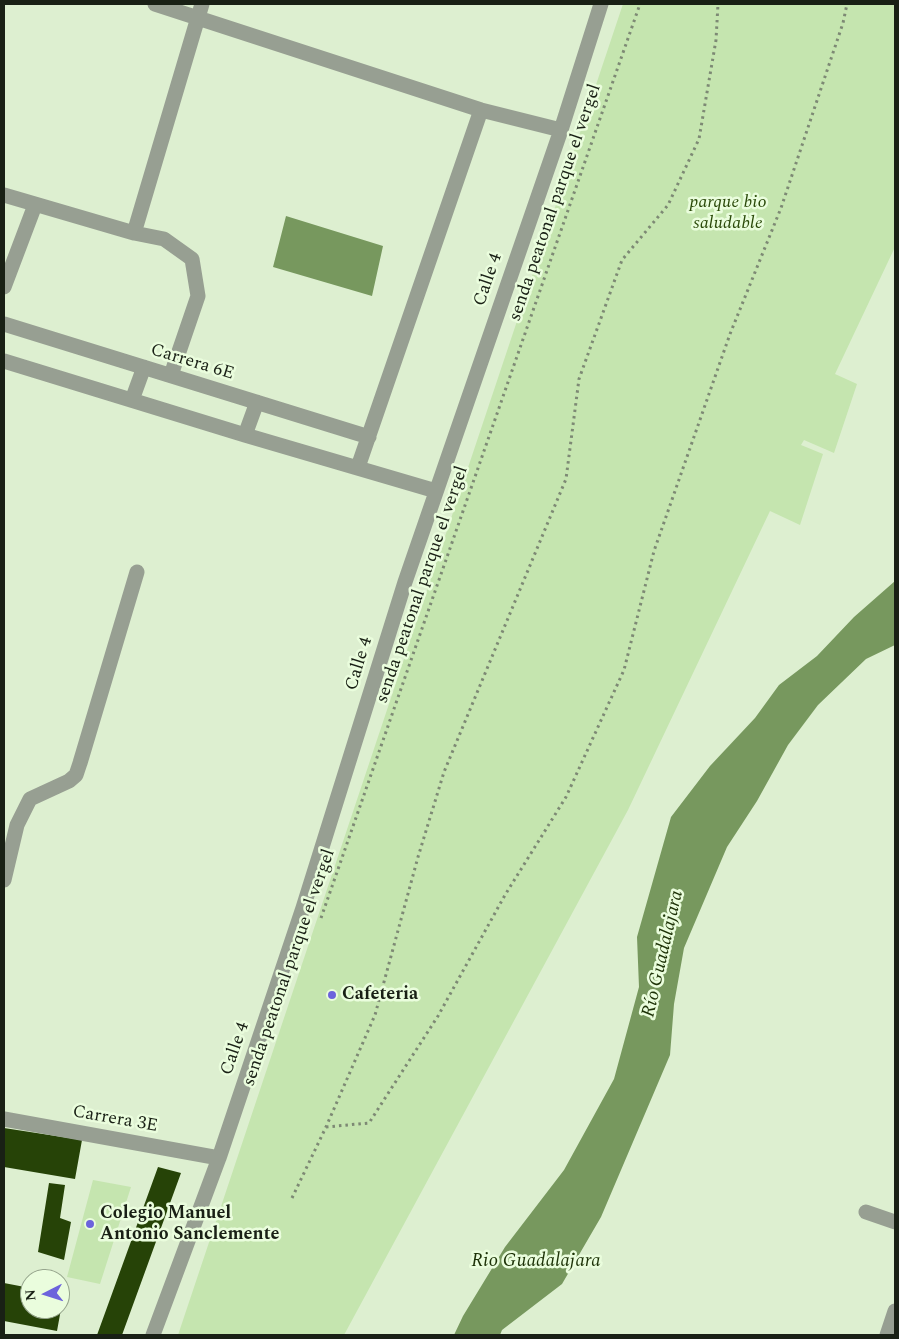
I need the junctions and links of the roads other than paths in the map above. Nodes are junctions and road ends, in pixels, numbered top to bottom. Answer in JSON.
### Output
{"nodes":[{"id":1,"x":155,"y":4,"type":"edge"},
{"id":2,"x":601,"y":4,"type":"edge"},
{"id":3,"x":200,"y":11,"type":"edge"},
{"id":4,"x":481,"y":110,"type":"junction"},
{"id":5,"x":561,"y":130,"type":"junction"},
{"id":6,"x":4,"y":195,"type":"edge"},
{"id":7,"x":35,"y":204,"type":"junction"},
{"id":8,"x":134,"y":232,"type":"junction"},
{"id":9,"x":4,"y":287,"type":"edge"},
{"id":10,"x":4,"y":324,"type":"edge"},
{"id":11,"x":4,"y":361,"type":"edge"},
{"id":12,"x":144,"y":368,"type":"junction"},
{"id":13,"x":171,"y":375,"type":"junction"},
{"id":14,"x":132,"y":400,"type":"junction"},
{"id":15,"x":257,"y":402,"type":"junction"},
{"id":16,"x":245,"y":435,"type":"junction"},
{"id":17,"x":369,"y":437,"type":"junction"},
{"id":18,"x":358,"y":467,"type":"junction"},
{"id":19,"x":436,"y":491,"type":"junction"},
{"id":20,"x":137,"y":572,"type":"dead end"},
{"id":21,"x":4,"y":880,"type":"edge"},
{"id":22,"x":4,"y":1118,"type":"edge"},
{"id":23,"x":219,"y":1158,"type":"junction"},
{"id":24,"x":866,"y":1212,"type":"dead end"},
{"id":25,"x":895,"y":1222,"type":"edge"},
{"id":26,"x":895,"y":1312,"type":"edge"},
{"id":27,"x":154,"y":1335,"type":"edge"},
{"id":28,"x":887,"y":1335,"type":"edge"}],
"edges":[{"from":1,"to":3,"type":"street"},
{"from":2,"to":5,"type":"street","name":"Calle 4"},
{"from":3,"to":4,"type":"street"},
{"from":3,"to":8,"type":"street"},
{"from":4,"to":5,"type":"street"},
{"from":4,"to":17,"type":"street"},
{"from":5,"to":19,"type":"street","name":"Calle 4"},
{"from":6,"to":7,"type":"street"},
{"from":7,"to":8,"type":"street"},
{"from":7,"to":9,"type":"street"},
{"from":8,"to":13,"type":"street"},
{"from":10,"to":12,"type":"street","name":"Carrera 6E"},
{"from":11,"to":14,"type":"street"},
{"from":12,"to":13,"type":"street","name":"Carrera 6E"},
{"from":12,"to":14,"type":"street"},
{"from":13,"to":15,"type":"street","name":"Carrera 6E"},
{"from":14,"to":16,"type":"street"},
{"from":15,"to":16,"type":"street"},
{"from":15,"to":17,"type":"street","name":"Carrera 6E"},
{"from":16,"to":18,"type":"street"},
{"from":17,"to":18,"type":"street"},
{"from":18,"to":19,"type":"street"},
{"from":19,"to":23,"type":"street","name":"Calle 4"},
{"from":20,"to":21,"type":"street"},
{"from":22,"to":23,"type":"street","name":"Carrera 3E"},
{"from":23,"to":27,"type":"street","name":"Calle 4"},
{"from":24,"to":25,"type":"street"},
{"from":26,"to":28,"type":"street"}]}
